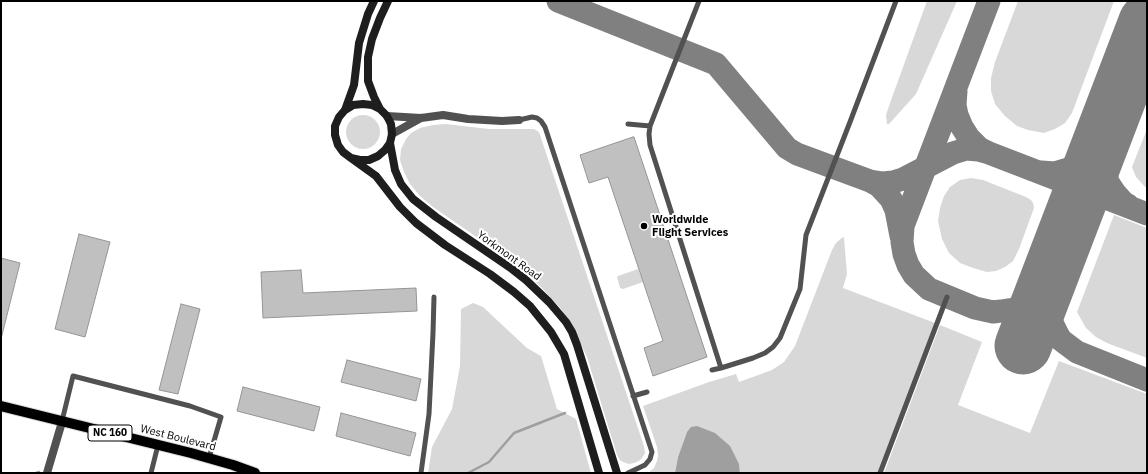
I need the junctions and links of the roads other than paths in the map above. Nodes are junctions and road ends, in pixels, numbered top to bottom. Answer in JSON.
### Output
{"nodes":[{"id":1,"x":374,"y":1,"type":"edge"},
{"id":2,"x":388,"y":1,"type":"edge"},
{"id":3,"x":699,"y":1,"type":"edge"},
{"id":4,"x":896,"y":1,"type":"edge"},
{"id":5,"x":380,"y":109,"type":"junction"},
{"id":6,"x":345,"y":110,"type":"junction"},
{"id":7,"x":387,"y":116,"type":"junction"},
{"id":8,"x":421,"y":118,"type":"junction"},
{"id":9,"x":519,"y":120,"type":"joint"},
{"id":10,"x":628,"y":124,"type":"dead end"},
{"id":11,"x":650,"y":126,"type":"junction"},
{"id":12,"x":392,"y":134,"type":"junction"},
{"id":13,"x":390,"y":143,"type":"junction"},
{"id":14,"x":351,"y":158,"type":"junction"},
{"id":15,"x":434,"y":297,"type":"dead end"},
{"id":16,"x":947,"y":297,"type":"dead end"},
{"id":17,"x":721,"y":368,"type":"junction"},
{"id":18,"x":712,"y":370,"type":"dead end"},
{"id":19,"x":647,"y":392,"type":"dead end"},
{"id":20,"x":633,"y":396,"type":"junction"},
{"id":21,"x":1,"y":406,"type":"edge"},
{"id":22,"x":62,"y":422,"type":"junction"},
{"id":23,"x":158,"y":445,"type":"junction"},
{"id":24,"x":209,"y":458,"type":"junction"},
{"id":25,"x":47,"y":473,"type":"edge"},
{"id":26,"x":151,"y":473,"type":"edge"},
{"id":27,"x":255,"y":473,"type":"edge"},
{"id":28,"x":421,"y":473,"type":"edge"},
{"id":29,"x":599,"y":473,"type":"edge"},
{"id":30,"x":617,"y":473,"type":"edge"},
{"id":31,"x":628,"y":473,"type":"edge"},
{"id":32,"x":880,"y":473,"type":"edge"}],
"edges":[{"from":1,"to":6,"type":"street"},
{"from":2,"to":5,"type":"street","name":"Yorkmont Road"},
{"from":3,"to":11,"type":"lane"},
{"from":4,"to":17,"type":"lane"},
{"from":5,"to":6,"type":"street"},
{"from":5,"to":7,"type":"street","name":"Yorkmont Road"},
{"from":6,"to":14,"type":"street"},
{"from":7,"to":8,"type":"street"},
{"from":7,"to":12,"type":"street","name":"Yorkmont Road"},
{"from":8,"to":9,"type":"street"},
{"from":8,"to":12,"type":"street"},
{"from":9,"to":20,"type":"lane"},
{"from":10,"to":11,"type":"lane"},
{"from":11,"to":17,"type":"lane"},
{"from":12,"to":13,"type":"street","name":"Yorkmont Road"},
{"from":13,"to":14,"type":"street"},
{"from":13,"to":30,"type":"street","name":"Yorkmont Road"},
{"from":14,"to":29,"type":"street"},
{"from":15,"to":28,"type":"lane"},
{"from":16,"to":32,"type":"lane"},
{"from":17,"to":18,"type":"lane"},
{"from":19,"to":20,"type":"lane"},
{"from":20,"to":31,"type":"lane"},
{"from":21,"to":22,"type":"main road","name":"West Boulevard","number":"NC 160"},
{"from":22,"to":23,"type":"main road","name":"West Boulevard","number":"NC 160"},
{"from":22,"to":24,"type":"lane"},
{"from":22,"to":25,"type":"street"},
{"from":23,"to":24,"type":"main road","name":"West Boulevard","number":"NC 160"},
{"from":23,"to":26,"type":"lane"},
{"from":24,"to":27,"type":"main road","name":"West Boulevard","number":"NC 160"}]}
